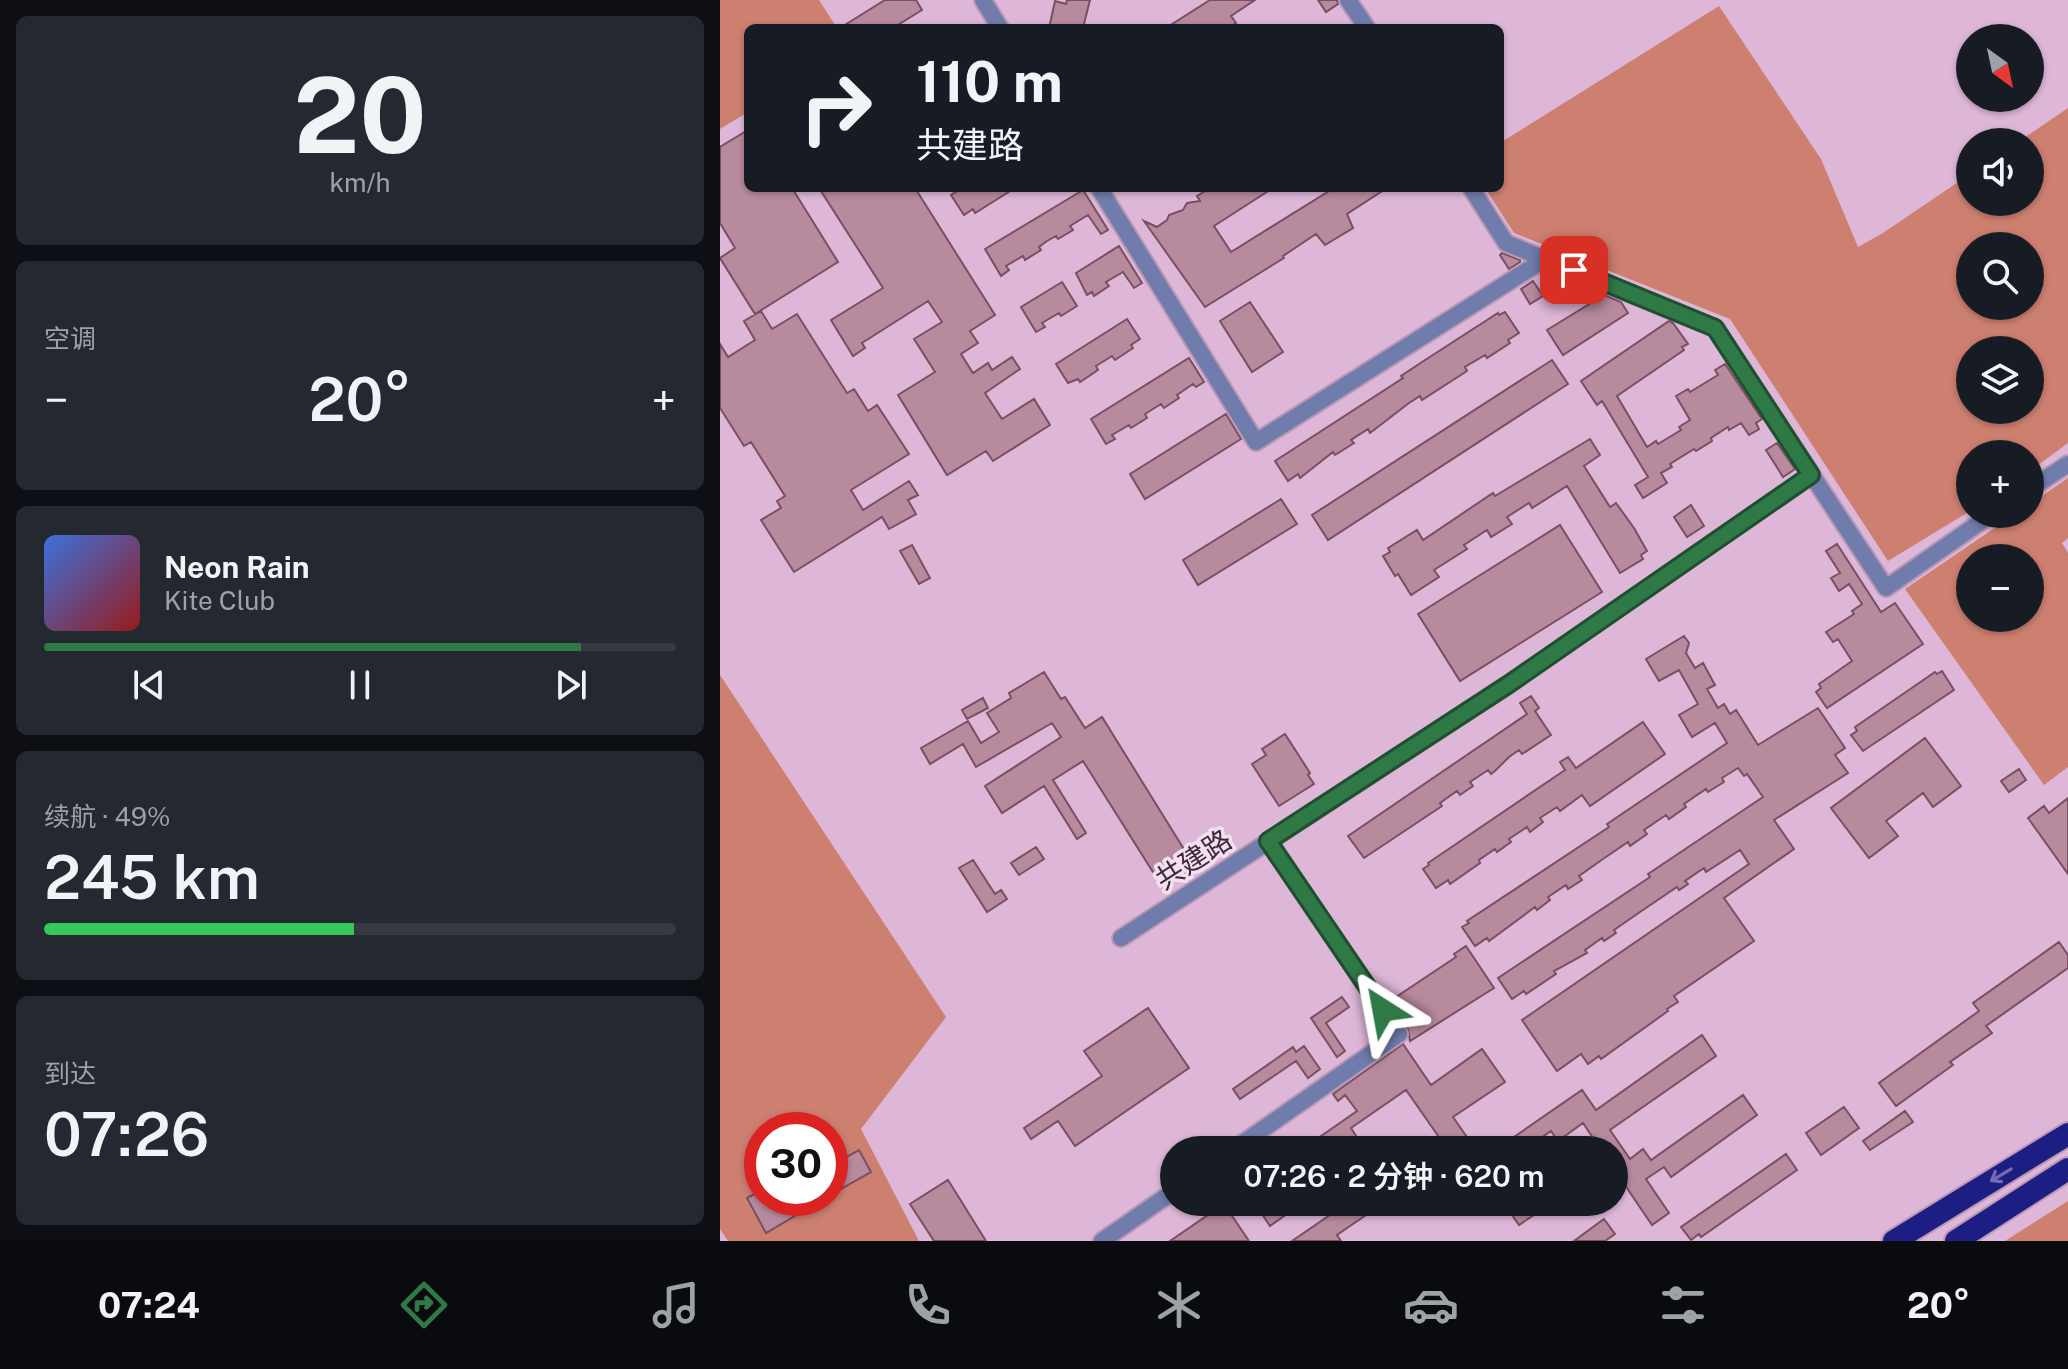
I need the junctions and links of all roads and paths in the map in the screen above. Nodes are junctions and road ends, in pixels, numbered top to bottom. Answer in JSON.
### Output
{"nodes":[{"id":1,"x":983,"y":0,"type":"edge"},
{"id":2,"x":1348,"y":0,"type":"edge"},
{"id":3,"x":998,"y":24,"type":"edge"},
{"id":4,"x":1364,"y":24,"type":"edge"},
{"id":5,"x":1101,"y":192,"type":"edge"},
{"id":6,"x":1474,"y":192,"type":"edge"},
{"id":7,"x":1545,"y":259,"type":"junction"},
{"id":8,"x":2068,"y":464,"type":"edge"},
{"id":9,"x":1811,"y":475,"type":"junction"},
{"id":10,"x":2044,"y":480,"type":"edge"},
{"id":11,"x":1972,"y":528,"type":"edge"},
{"id":12,"x":1268,"y":841,"type":"junction"},
{"id":13,"x":1121,"y":938,"type":"dead end"},
{"id":14,"x":2068,"y":1134,"type":"edge"},
{"id":15,"x":1253,"y":1136,"type":"edge"},
{"id":16,"x":2068,"y":1169,"type":"edge"},
{"id":17,"x":1160,"y":1201,"type":"edge"},
{"id":18,"x":1102,"y":1241,"type":"edge"},
{"id":19,"x":1894,"y":1241,"type":"edge"},
{"id":20,"x":1956,"y":1241,"type":"edge"}],
"edges":[{"from":1,"to":3,"type":"street"},
{"from":2,"to":4,"type":"street"},
{"from":5,"to":7,"type":"street"},
{"from":6,"to":7,"type":"street"},
{"from":7,"to":9,"type":"street"},
{"from":8,"to":10,"type":"street"},
{"from":9,"to":11,"type":"street"},
{"from":9,"to":12,"type":"street","name":"共建路"},
{"from":12,"to":13,"type":"street","name":"共建路"},
{"from":12,"to":15,"type":"street"},
{"from":14,"to":19,"type":"highway","one_way":true},
{"from":16,"to":20,"type":"highway"},
{"from":17,"to":18,"type":"street"}]}
